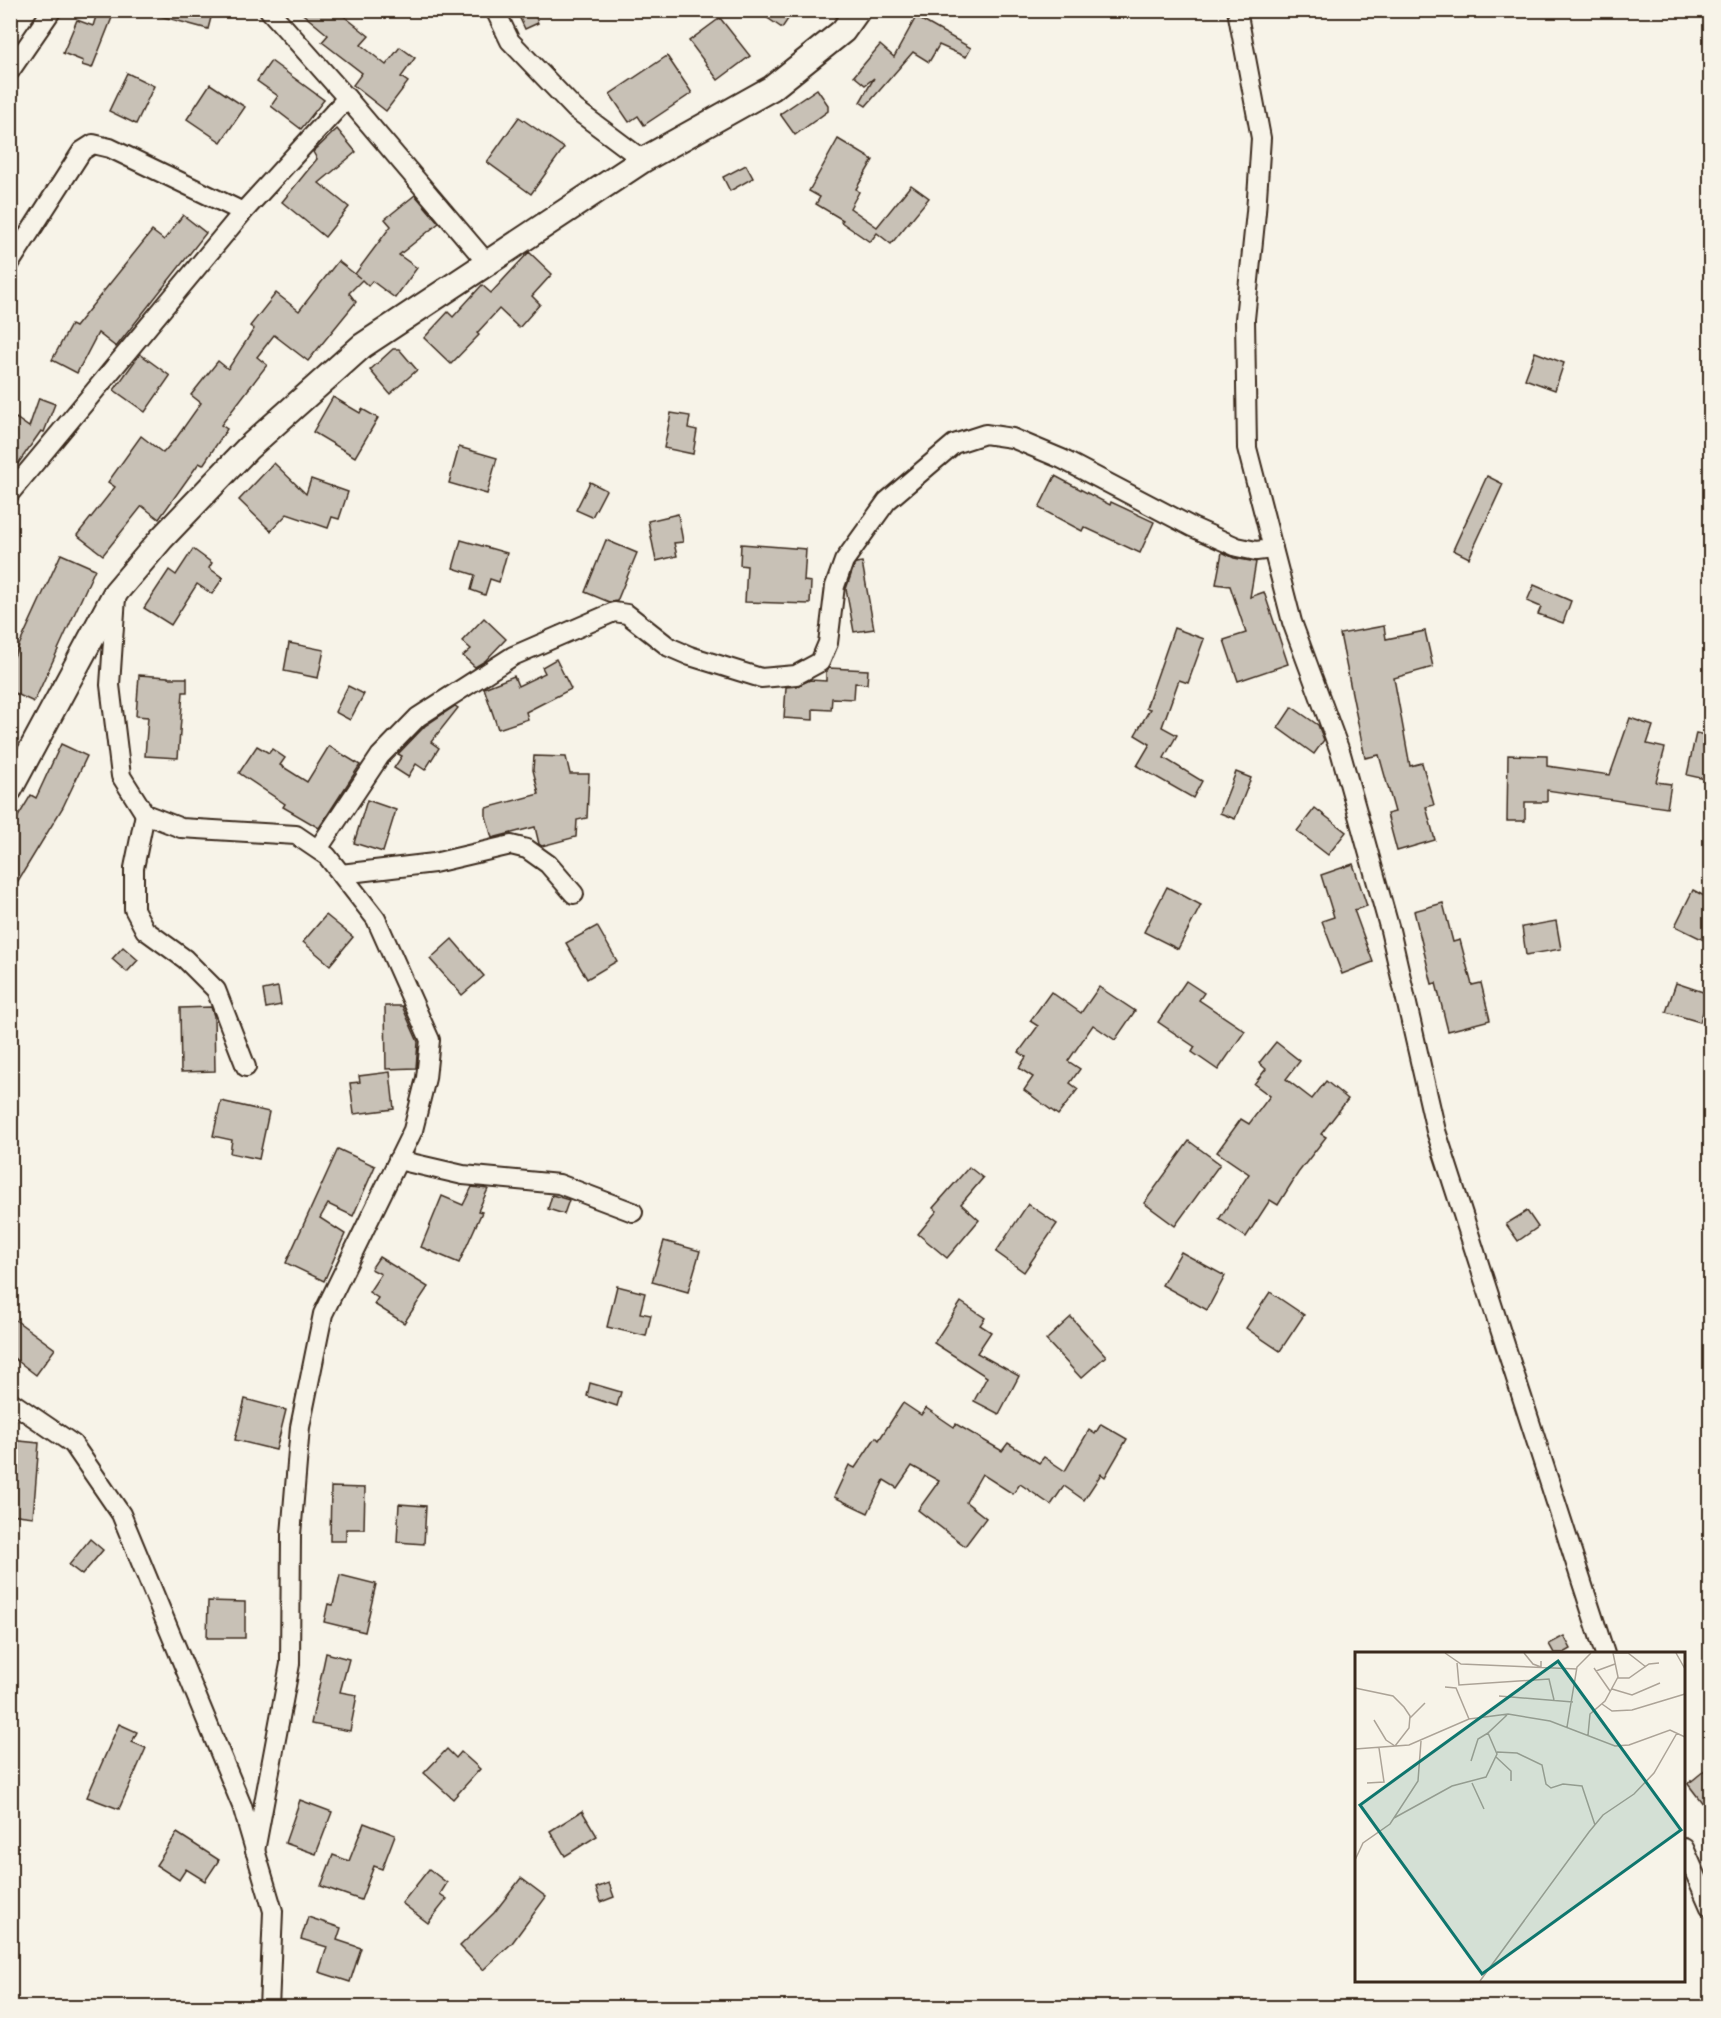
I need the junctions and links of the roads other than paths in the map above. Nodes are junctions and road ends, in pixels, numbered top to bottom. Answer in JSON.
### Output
{"nodes":[{"id":1,"x":52,"y":10,"type":"edge"},
{"id":2,"x":268,"y":10,"type":"edge"},
{"id":3,"x":495,"y":10,"type":"edge"},
{"id":4,"x":858,"y":10,"type":"edge"},
{"id":5,"x":1237,"y":10,"type":"edge"},
{"id":6,"x":10,"y":71,"type":"edge"},
{"id":7,"x":347,"y":98,"type":"junction"},
{"id":8,"x":643,"y":160,"type":"junction"},
{"id":9,"x":243,"y":212,"type":"junction"},
{"id":10,"x":10,"y":263,"type":"edge"},
{"id":11,"x":488,"y":264,"type":"junction"},
{"id":12,"x":10,"y":493,"type":"edge"},
{"id":13,"x":1273,"y":549,"type":"junction"},
{"id":14,"x":116,"y":592,"type":"junction"},
{"id":15,"x":10,"y":789,"type":"edge"},
{"id":16,"x":145,"y":814,"type":"junction"},
{"id":17,"x":318,"y":849,"type":"junction"},
{"id":18,"x":341,"y":874,"type":"junction"},
{"id":19,"x":574,"y":894,"type":"dead end"},
{"id":20,"x":246,"y":1066,"type":"dead end"},
{"id":21,"x":398,"y":1160,"type":"junction"},
{"id":22,"x":633,"y":1212,"type":"dead end"},
{"id":23,"x":10,"y":1401,"type":"edge"},
{"id":24,"x":1605,"y":1652,"type":"edge"},
{"id":25,"x":255,"y":1851,"type":"junction"},
{"id":26,"x":1685,"y":1852,"type":"edge"},
{"id":27,"x":1710,"y":1907,"type":"edge"},
{"id":28,"x":269,"y":2007,"type":"edge"}],
"edges":[{"from":1,"to":6,"type":"street"},
{"from":2,"to":7,"type":"street"},
{"from":3,"to":8,"type":"street"},
{"from":4,"to":8,"type":"main road"},
{"from":5,"to":13,"type":"street"},
{"from":7,"to":9,"type":"street"},
{"from":7,"to":11,"type":"street"},
{"from":8,"to":11,"type":"main road"},
{"from":9,"to":10,"type":"street"},
{"from":9,"to":12,"type":"street"},
{"from":11,"to":14,"type":"main road"},
{"from":13,"to":17,"type":"street"},
{"from":13,"to":24,"type":"street"},
{"from":14,"to":15,"type":"main road"},
{"from":14,"to":16,"type":"street"},
{"from":16,"to":17,"type":"street"},
{"from":16,"to":20,"type":"street"},
{"from":17,"to":18,"type":"street"},
{"from":18,"to":19,"type":"street"},
{"from":18,"to":21,"type":"street"},
{"from":21,"to":22,"type":"street"},
{"from":21,"to":25,"type":"street"},
{"from":23,"to":25,"type":"street"},
{"from":25,"to":28,"type":"street"},
{"from":26,"to":27,"type":"street"}]}
